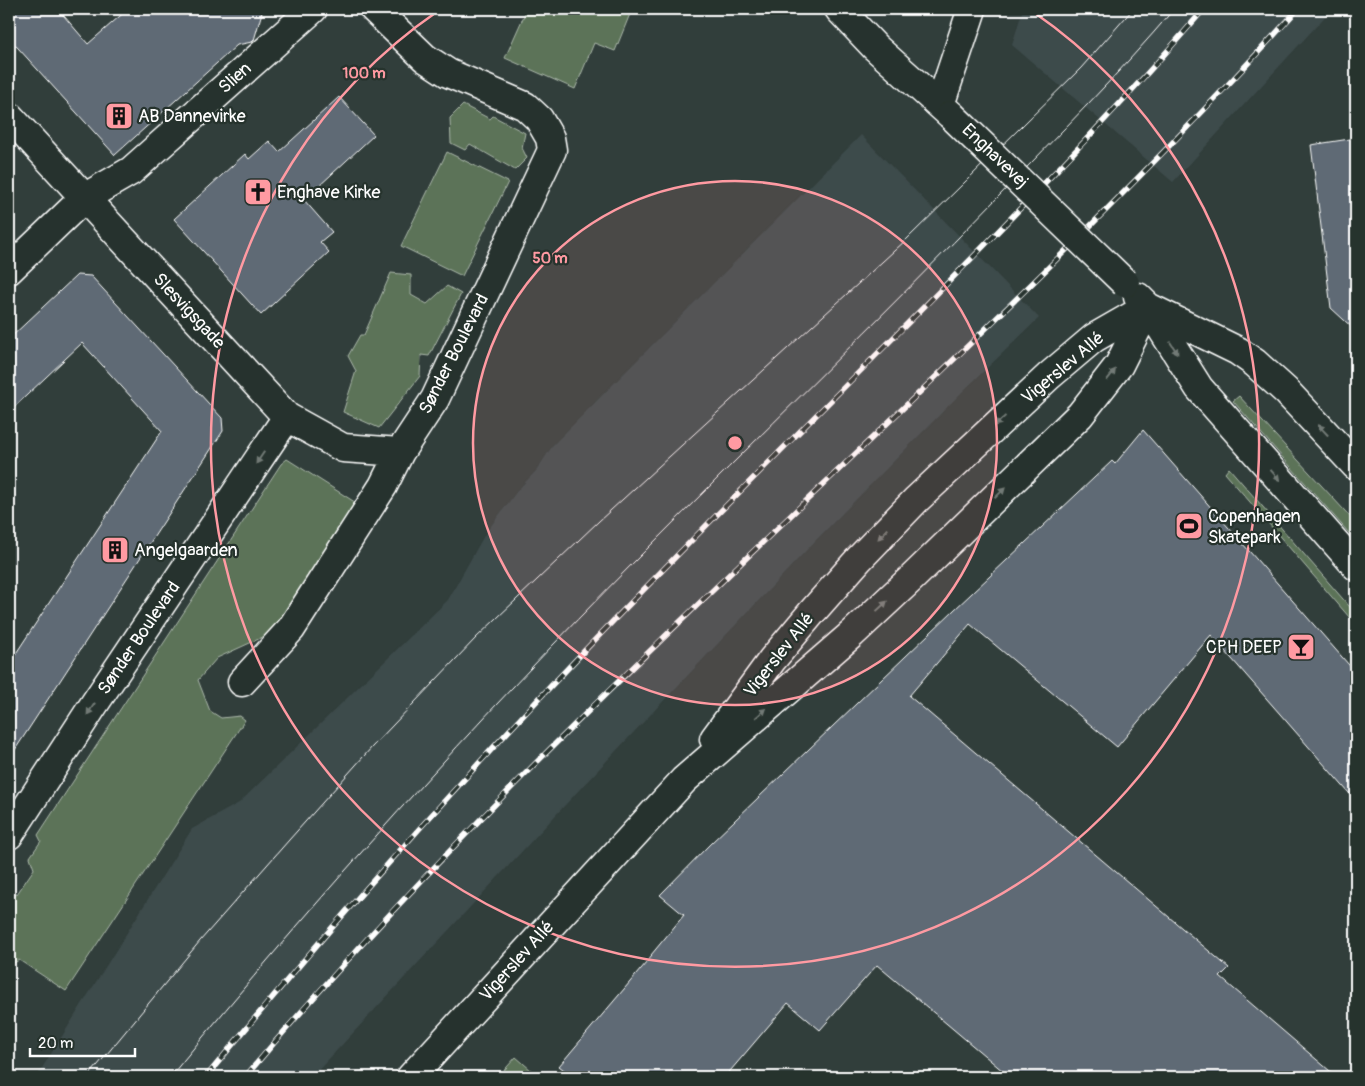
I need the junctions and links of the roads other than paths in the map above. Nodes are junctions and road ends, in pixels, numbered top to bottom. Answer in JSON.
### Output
{"nodes":[{"id":1,"x":313,"y":9,"type":"edge"},
{"id":2,"x":374,"y":9,"type":"edge"},
{"id":3,"x":839,"y":9,"type":"edge"},
{"id":4,"x":972,"y":9,"type":"edge"},
{"id":5,"x":946,"y":110,"type":"junction"},
{"id":6,"x":9,"y":116,"type":"edge"},
{"id":7,"x":84,"y":198,"type":"junction"},
{"id":8,"x":9,"y":270,"type":"edge"},
{"id":9,"x":1148,"y":307,"type":"junction"},
{"id":10,"x":287,"y":417,"type":"junction"},
{"id":11,"x":400,"y":452,"type":"junction"},
{"id":12,"x":1356,"y":466,"type":"edge"},
{"id":13,"x":1356,"y":566,"type":"edge"},
{"id":14,"x":242,"y":682,"type":"dead end"},
{"id":15,"x":684,"y":780,"type":"junction"},
{"id":16,"x":9,"y":835,"type":"edge"},
{"id":17,"x":411,"y":1077,"type":"edge"}],
"edges":[{"from":1,"to":7,"type":"street","name":"Slien"},
{"from":2,"to":11,"type":"street","name":"Sønder Boulevard"},
{"from":3,"to":5,"type":"street","name":"Enghavevej"},
{"from":4,"to":5,"type":"street"},
{"from":5,"to":9,"type":"street","name":"Enghavevej","bridge":true},
{"from":6,"to":7,"type":"street","name":"Slesvigsgade"},
{"from":7,"to":8,"type":"street","name":"Slien"},
{"from":7,"to":10,"type":"street","name":"Slesvigsgade"},
{"from":12,"to":9,"type":"street","name":"Enghavevej","one_way":true},
{"from":9,"to":13,"type":"street","name":"Enghavevej","one_way":true},
{"from":15,"to":9,"type":"street","name":"Vigerslev Allé","one_way":true},
{"from":9,"to":15,"type":"street","name":"Vigerslev Allé","one_way":true},
{"from":10,"to":11,"type":"street","name":"Slesvigsgade"},
{"from":10,"to":16,"type":"street","name":"Sønder Boulevard","one_way":true},
{"from":11,"to":14,"type":"street","name":"Sønder Boulevard"},
{"from":15,"to":17,"type":"street","name":"Vigerslev Allé"}]}
